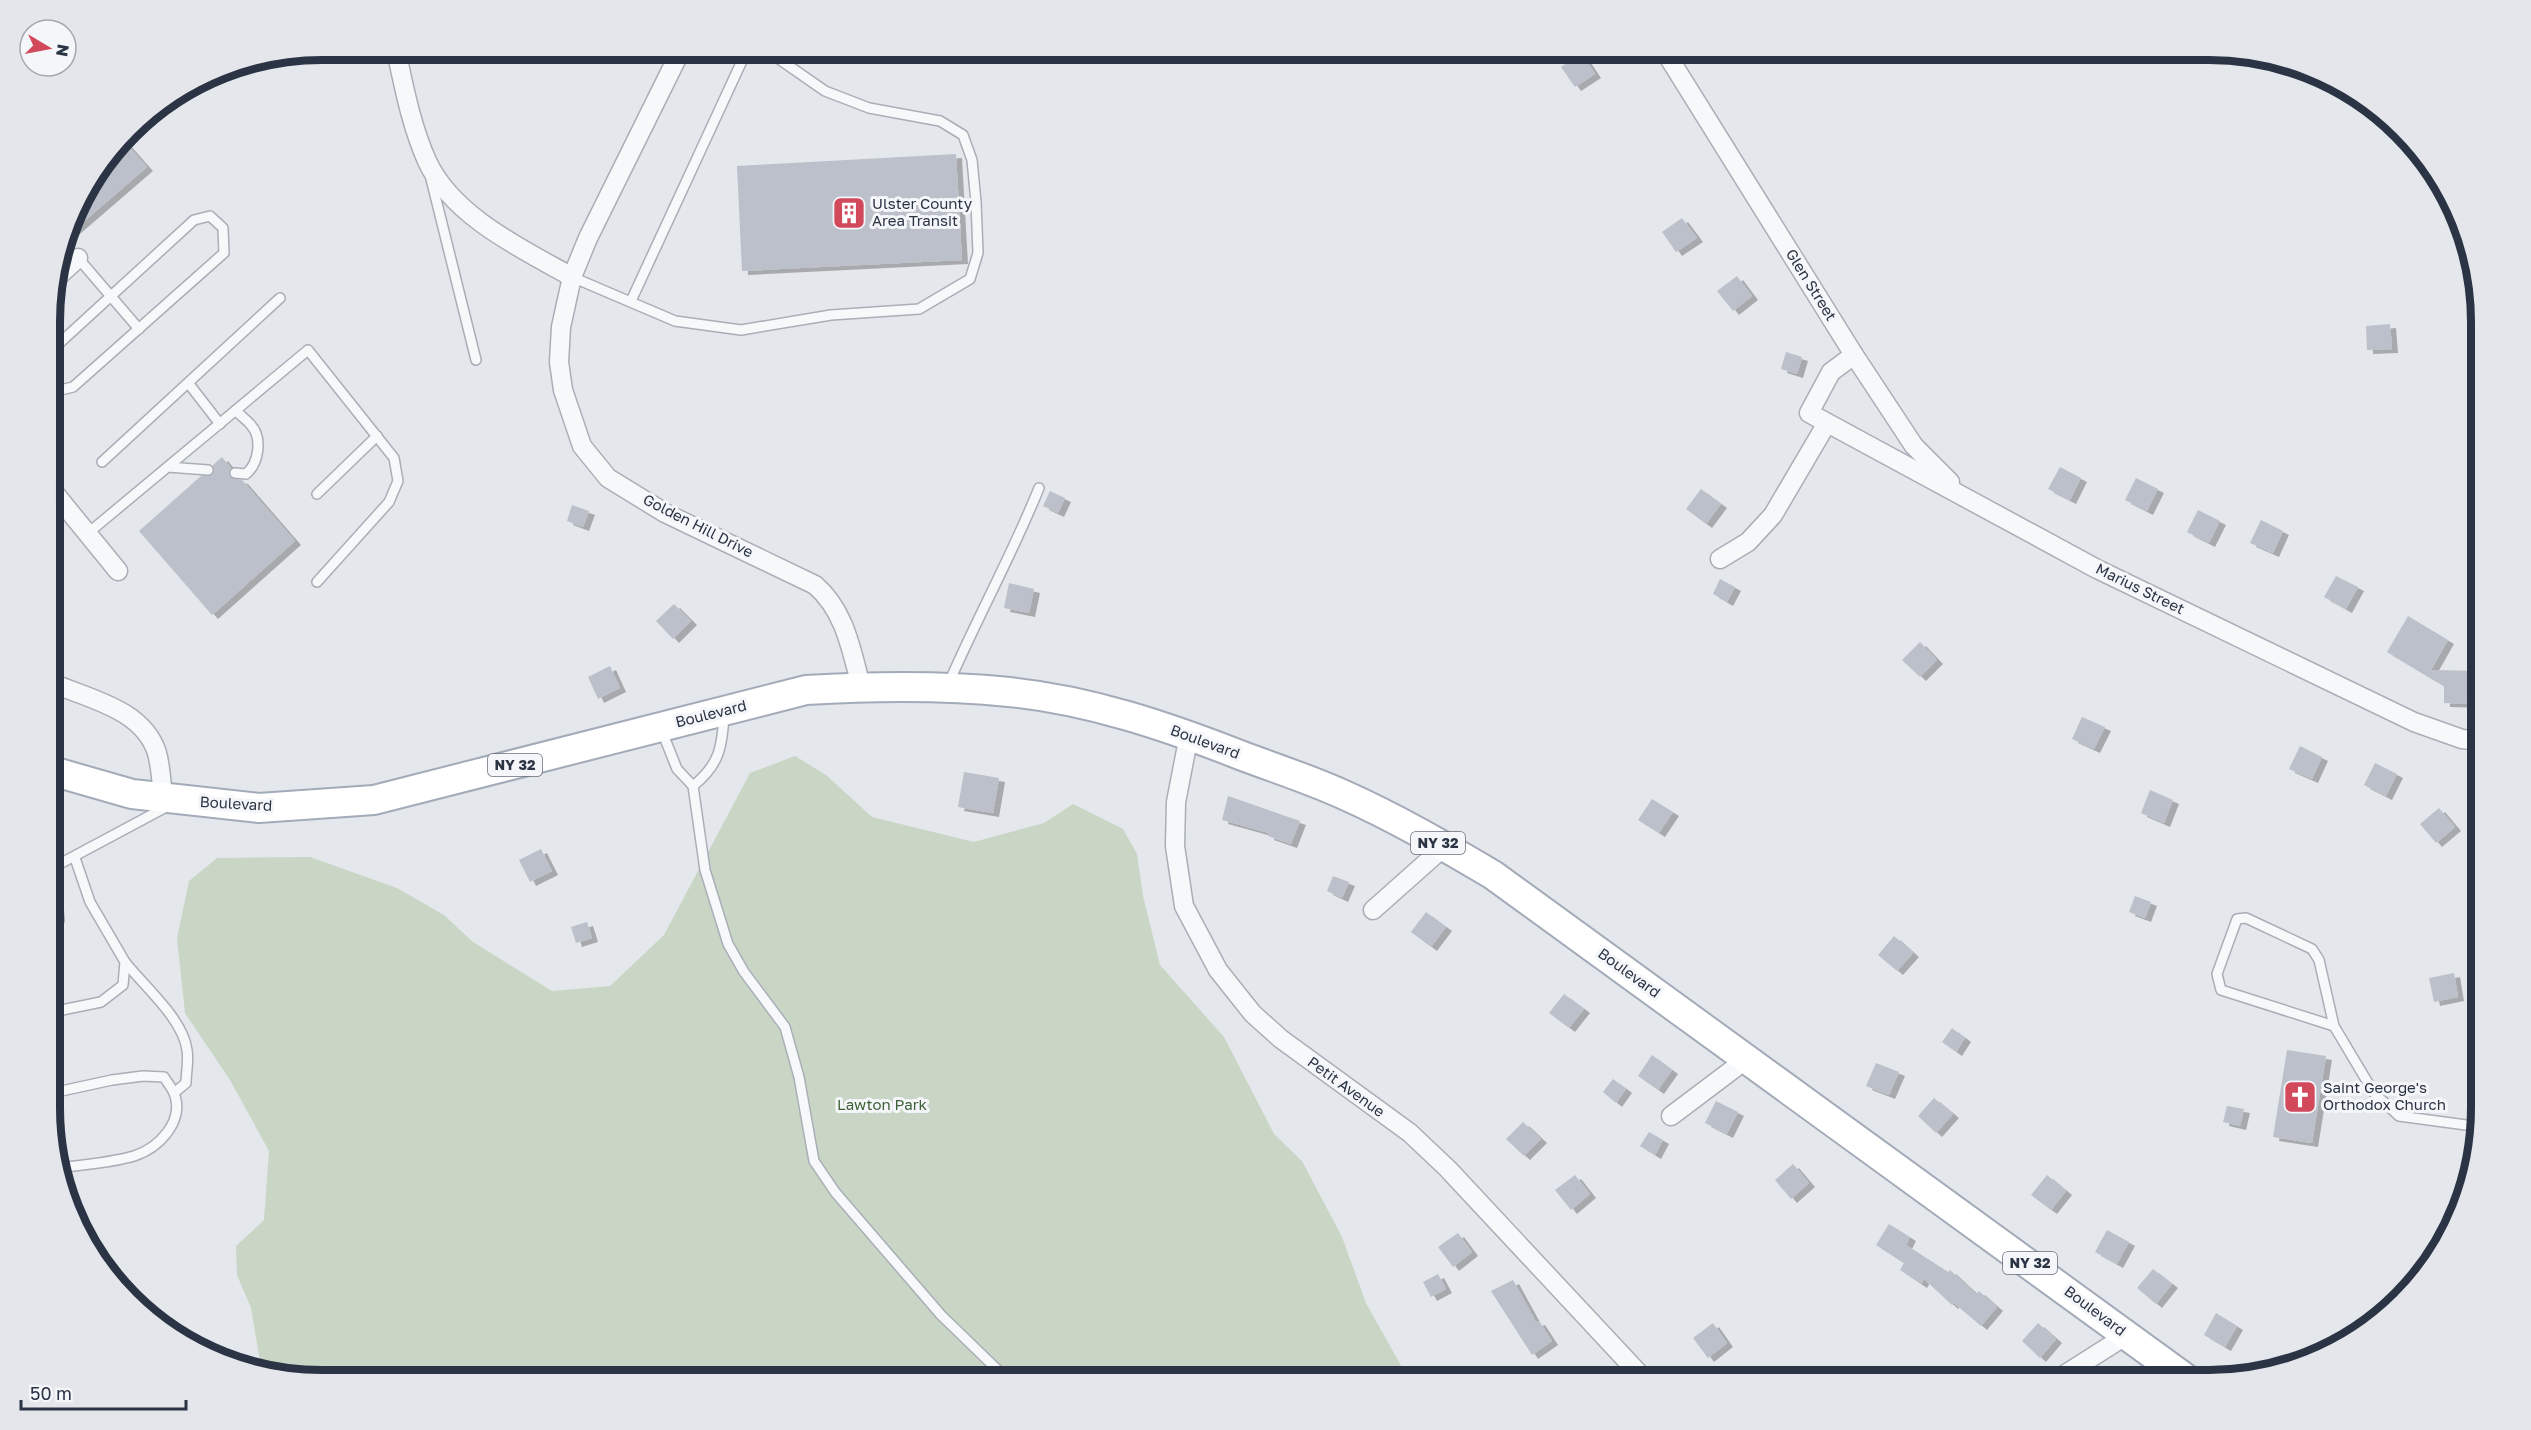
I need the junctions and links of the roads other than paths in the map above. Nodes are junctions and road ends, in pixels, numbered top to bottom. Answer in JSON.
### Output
{"nodes":[{"id":1,"x":398,"y":60,"type":"edge"},
{"id":2,"x":676,"y":60,"type":"edge"},
{"id":3,"x":742,"y":60,"type":"edge"},
{"id":4,"x":780,"y":60,"type":"edge"},
{"id":5,"x":1670,"y":60,"type":"edge"},
{"id":6,"x":427,"y":162,"type":"junction"},
{"id":7,"x":78,"y":258,"type":"joint"},
{"id":8,"x":65,"y":269,"type":"edge"},
{"id":9,"x":572,"y":277,"type":"junction"},
{"id":10,"x":111,"y":296,"type":"junction"},
{"id":11,"x":280,"y":298,"type":"dead end"},
{"id":12,"x":631,"y":301,"type":"junction"},
{"id":13,"x":139,"y":329,"type":"junction"},
{"id":14,"x":60,"y":343,"type":"edge"},
{"id":15,"x":1854,"y":355,"type":"junction"},
{"id":16,"x":476,"y":360,"type":"dead end"},
{"id":17,"x":189,"y":384,"type":"junction"},
{"id":18,"x":60,"y":390,"type":"edge"},
{"id":19,"x":236,"y":410,"type":"junction"},
{"id":20,"x":1827,"y":423,"type":"junction"},
{"id":21,"x":220,"y":424,"type":"junction"},
{"id":22,"x":377,"y":436,"type":"junction"},
{"id":23,"x":102,"y":462,"type":"dead end"},
{"id":24,"x":168,"y":467,"type":"junction"},
{"id":25,"x":208,"y":470,"type":"dead end"},
{"id":26,"x":236,"y":473,"type":"dead end"},
{"id":27,"x":1039,"y":488,"type":"dead end"},
{"id":28,"x":317,"y":494,"type":"dead end"},
{"id":29,"x":60,"y":500,"type":"edge"},
{"id":30,"x":1977,"y":504,"type":"junction"},
{"id":31,"x":87,"y":534,"type":"junction"},
{"id":32,"x":1720,"y":559,"type":"dead end"},
{"id":33,"x":118,"y":571,"type":"dead end"},
{"id":34,"x":317,"y":582,"type":"dead end"},
{"id":35,"x":60,"y":686,"type":"edge"},
{"id":36,"x":861,"y":687,"type":"junction"},
{"id":37,"x":947,"y":687,"type":"junction"},
{"id":38,"x":725,"y":711,"type":"junction"},
{"id":39,"x":660,"y":727,"type":"junction"},
{"id":40,"x":1189,"y":735,"type":"junction"},
{"id":41,"x":2471,"y":740,"type":"edge"},
{"id":42,"x":60,"y":773,"type":"edge"},
{"id":43,"x":693,"y":786,"type":"junction"},
{"id":44,"x":171,"y":800,"type":"junction"},
{"id":45,"x":1444,"y":846,"type":"junction"},
{"id":46,"x":75,"y":858,"type":"junction"},
{"id":47,"x":60,"y":865,"type":"edge"},
{"id":48,"x":1373,"y":910,"type":"dead end"},
{"id":49,"x":125,"y":962,"type":"junction"},
{"id":50,"x":60,"y":1010,"type":"edge"},
{"id":51,"x":2334,"y":1026,"type":"junction"},
{"id":52,"x":1749,"y":1058,"type":"junction"},
{"id":53,"x":60,"y":1092,"type":"edge"},
{"id":54,"x":174,"y":1093,"type":"junction"},
{"id":55,"x":1671,"y":1116,"type":"dead end"},
{"id":56,"x":2470,"y":1126,"type":"edge"},
{"id":57,"x":67,"y":1167,"type":"edge"},
{"id":58,"x":2127,"y":1335,"type":"junction"},
{"id":59,"x":998,"y":1370,"type":"edge"},
{"id":60,"x":1636,"y":1370,"type":"edge"},
{"id":61,"x":2071,"y":1370,"type":"edge"},
{"id":62,"x":2174,"y":1370,"type":"edge"}],
"edges":[{"from":1,"to":6,"type":"street"},
{"from":2,"to":9,"type":"street","name":"Golden Hill Drive"},
{"from":3,"to":12,"type":"lane"},
{"from":4,"to":12,"type":"lane"},
{"from":5,"to":15,"type":"street","name":"Glen Street"},
{"from":6,"to":9,"type":"street"},
{"from":6,"to":16,"type":"lane"},
{"from":7,"to":8,"type":"street"},
{"from":7,"to":10,"type":"lane"},
{"from":9,"to":12,"type":"lane"},
{"from":9,"to":36,"type":"street","name":"Golden Hill Drive"},
{"from":10,"to":13,"type":"lane"},
{"from":10,"to":13,"type":"lane"},
{"from":10,"to":14,"type":"lane"},
{"from":11,"to":17,"type":"lane"},
{"from":13,"to":18,"type":"lane"},
{"from":15,"to":20,"type":"street","name":"Marius Street"},
{"from":15,"to":30,"type":"street","name":"Glen Street"},
{"from":17,"to":21,"type":"lane"},
{"from":17,"to":23,"type":"lane"},
{"from":19,"to":21,"type":"lane"},
{"from":19,"to":22,"type":"lane"},
{"from":19,"to":26,"type":"lane"},
{"from":20,"to":30,"type":"street","name":"Marius Street"},
{"from":20,"to":32,"type":"street"},
{"from":21,"to":24,"type":"lane"},
{"from":22,"to":28,"type":"lane"},
{"from":22,"to":34,"type":"lane"},
{"from":24,"to":25,"type":"lane"},
{"from":24,"to":31,"type":"lane"},
{"from":27,"to":37,"type":"lane"},
{"from":29,"to":31,"type":"street"},
{"from":30,"to":41,"type":"street","name":"Marius Street"},
{"from":31,"to":33,"type":"street"},
{"from":35,"to":44,"type":"street"},
{"from":36,"to":37,"type":"main road","name":"Boulevard","number":"NY 32"},
{"from":36,"to":38,"type":"main road","name":"Boulevard","number":"NY 32"},
{"from":37,"to":40,"type":"main road","name":"Boulevard","number":"NY 32"},
{"from":38,"to":39,"type":"main road","name":"Boulevard","number":"NY 32"},
{"from":38,"to":43,"type":"lane"},
{"from":39,"to":43,"type":"lane"},
{"from":39,"to":44,"type":"main road","name":"Boulevard","number":"NY 32"},
{"from":40,"to":45,"type":"main road","name":"Boulevard","number":"NY 32"},
{"from":40,"to":60,"type":"street","name":"Petit Avenue"},
{"from":42,"to":44,"type":"main road","name":"Boulevard","number":"NY 32"},
{"from":43,"to":59,"type":"lane"},
{"from":44,"to":46,"type":"lane"},
{"from":45,"to":48,"type":"street"},
{"from":45,"to":52,"type":"main road","name":"Boulevard","number":"NY 32"},
{"from":46,"to":47,"type":"lane"},
{"from":46,"to":49,"type":"lane"},
{"from":49,"to":50,"type":"lane"},
{"from":49,"to":54,"type":"lane"},
{"from":51,"to":51,"type":"lane"},
{"from":51,"to":56,"type":"lane"},
{"from":52,"to":55,"type":"street"},
{"from":52,"to":58,"type":"main road","name":"Boulevard","number":"NY 32"},
{"from":53,"to":54,"type":"lane"},
{"from":54,"to":57,"type":"lane"},
{"from":58,"to":61,"type":"street"},
{"from":58,"to":62,"type":"main road","name":"Boulevard","number":"NY 32"}]}
